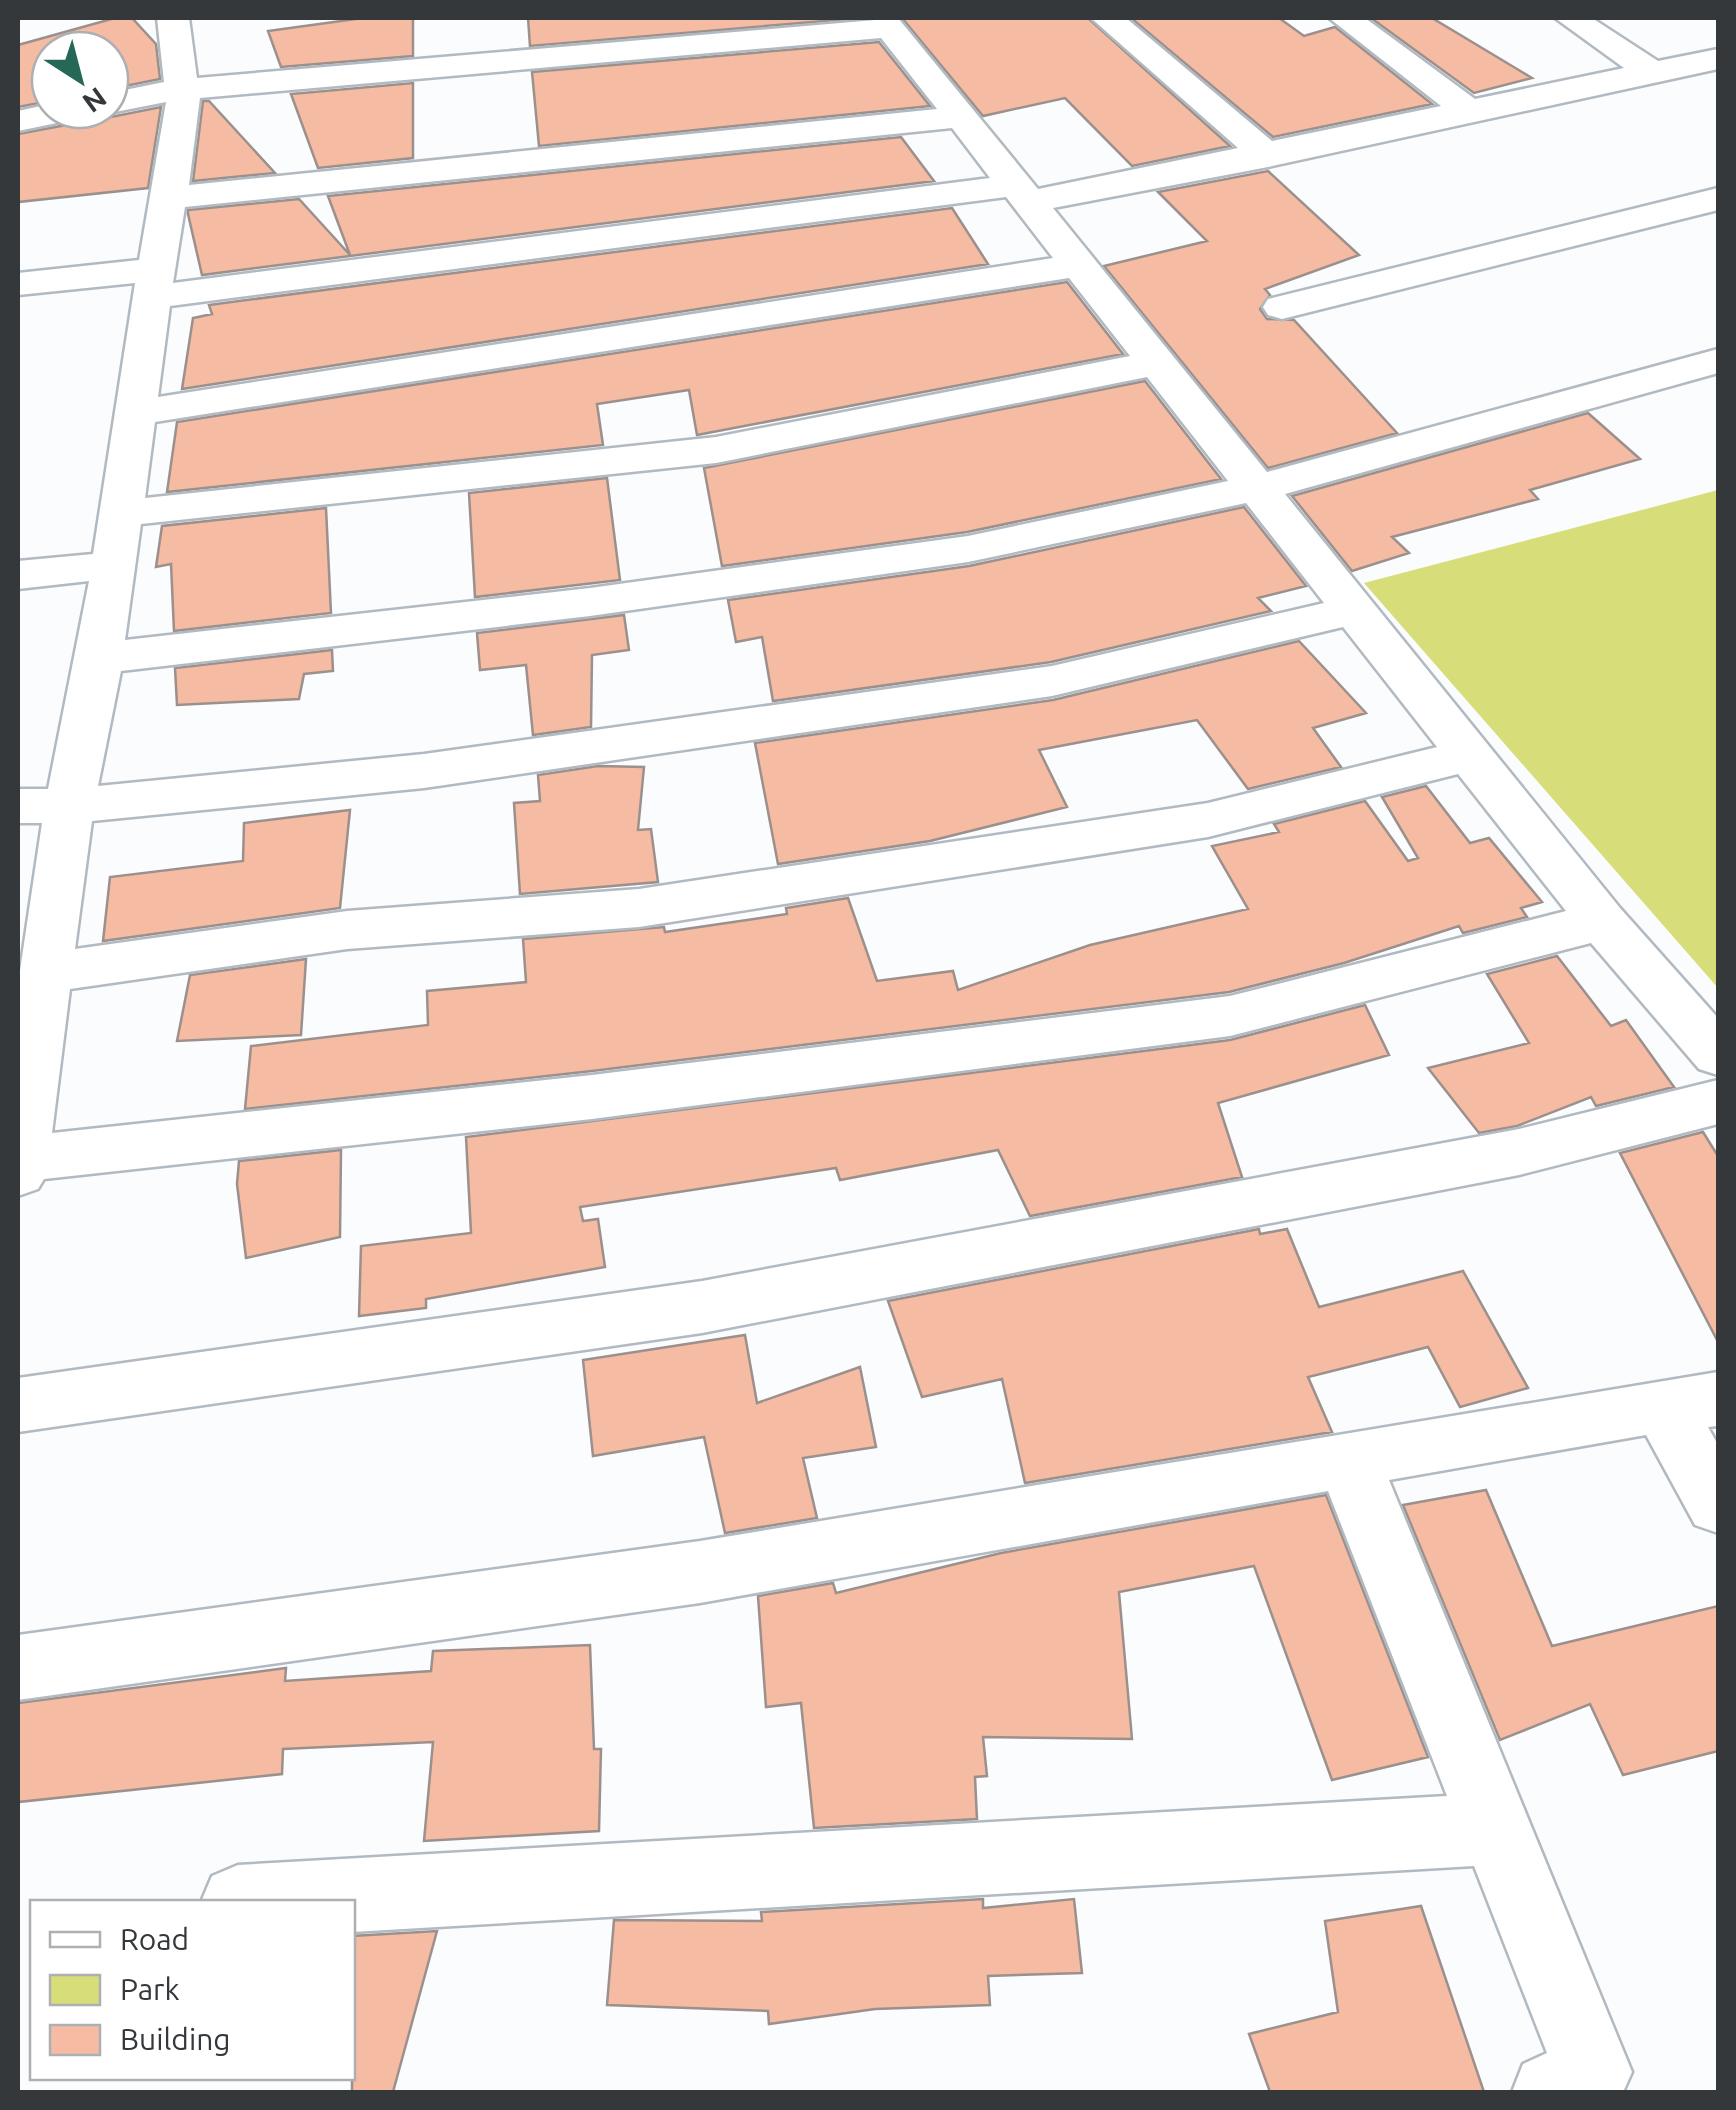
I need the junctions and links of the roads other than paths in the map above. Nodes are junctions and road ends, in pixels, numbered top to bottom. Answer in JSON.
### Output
{"nodes":[{"id":1,"x":173,"y":18,"type":"edge"},
{"id":2,"x":1107,"y":18,"type":"edge"},
{"id":3,"x":1344,"y":18,"type":"edge"},
{"id":4,"x":1571,"y":18,"type":"edge"},
{"id":5,"x":886,"y":23,"type":"edge"},
{"id":6,"x":1718,"y":59,"type":"edge"},
{"id":7,"x":1652,"y":72,"type":"junction"},
{"id":8,"x":181,"y":89,"type":"junction"},
{"id":9,"x":130,"y":99,"type":"edge"},
{"id":10,"x":1471,"y":112,"type":"junction"},
{"id":11,"x":961,"y":117,"type":"junction"},
{"id":12,"x":1268,"y":156,"type":"junction"},
{"id":13,"x":1022,"y":194,"type":"junction"},
{"id":14,"x":169,"y":198,"type":"junction"},
{"id":15,"x":1718,"y":199,"type":"edge"},
{"id":16,"x":1079,"y":265,"type":"junction"},
{"id":17,"x":154,"y":283,"type":"junction"},
{"id":18,"x":18,"y":284,"type":"edge"},
{"id":19,"x":1282,"y":307,"type":"dead end"},
{"id":20,"x":1718,"y":361,"type":"edge"},
{"id":21,"x":1157,"y":362,"type":"junction"},
{"id":22,"x":135,"y":413,"type":"junction"},
{"id":23,"x":1257,"y":488,"type":"junction"},
{"id":24,"x":121,"y":513,"type":"junction"},
{"id":25,"x":114,"y":565,"type":"junction"},
{"id":26,"x":18,"y":575,"type":"edge"},
{"id":27,"x":1354,"y":610,"type":"junction"},
{"id":28,"x":100,"y":658,"type":"junction"},
{"id":29,"x":1470,"y":755,"type":"junction"},
{"id":30,"x":18,"y":806,"type":"edge"},
{"id":31,"x":69,"y":806,"type":"junction"},
{"id":32,"x":1602,"y":921,"type":"junction"},
{"id":33,"x":46,"y":973,"type":"junction"},
{"id":34,"x":1718,"y":1054,"type":"edge"},
{"id":35,"x":1718,"y":1102,"type":"edge"},
{"id":36,"x":19,"y":1166,"type":"edge"},
{"id":37,"x":1690,"y":1402,"type":"edge"},
{"id":38,"x":18,"y":1405,"type":"edge"},
{"id":39,"x":1348,"y":1460,"type":"junction"},
{"id":40,"x":1718,"y":1504,"type":"edge"},
{"id":41,"x":18,"y":1668,"type":"edge"},
{"id":42,"x":1494,"y":1829,"type":"junction"},
{"id":43,"x":272,"y":1900,"type":"edge"},
{"id":44,"x":1551,"y":2092,"type":"edge"}],
"edges":[{"from":1,"to":8,"type":"street"},
{"from":2,"to":12,"type":"street"},
{"from":3,"to":10,"type":"street"},
{"from":4,"to":7,"type":"street"},
{"from":5,"to":8,"type":"street"},
{"from":5,"to":11,"type":"street"},
{"from":6,"to":7,"type":"street"},
{"from":7,"to":10,"type":"street"},
{"from":8,"to":9,"type":"street"},
{"from":8,"to":14,"type":"street"},
{"from":10,"to":12,"type":"street"},
{"from":11,"to":13,"type":"street"},
{"from":11,"to":14,"type":"street"},
{"from":12,"to":13,"type":"street"},
{"from":13,"to":16,"type":"street"},
{"from":13,"to":17,"type":"street"},
{"from":14,"to":17,"type":"street"},
{"from":15,"to":19,"type":"street"},
{"from":16,"to":21,"type":"street"},
{"from":16,"to":22,"type":"street"},
{"from":17,"to":18,"type":"street"},
{"from":17,"to":22,"type":"street"},
{"from":20,"to":23,"type":"street"},
{"from":21,"to":23,"type":"street"},
{"from":21,"to":24,"type":"street"},
{"from":22,"to":24,"type":"street"},
{"from":23,"to":27,"type":"street"},
{"from":23,"to":28,"type":"street"},
{"from":24,"to":25,"type":"street"},
{"from":25,"to":26,"type":"street"},
{"from":25,"to":28,"type":"street"},
{"from":27,"to":29,"type":"street"},
{"from":27,"to":31,"type":"street"},
{"from":28,"to":31,"type":"street"},
{"from":29,"to":32,"type":"street"},
{"from":29,"to":33,"type":"street"},
{"from":30,"to":31,"type":"street"},
{"from":31,"to":33,"type":"street"},
{"from":32,"to":34,"type":"street"},
{"from":32,"to":36,"type":"street"},
{"from":33,"to":36,"type":"street"},
{"from":35,"to":38,"type":"street"},
{"from":37,"to":39,"type":"street"},
{"from":37,"to":40,"type":"street"},
{"from":39,"to":41,"type":"street"},
{"from":39,"to":42,"type":"street"},
{"from":42,"to":43,"type":"street"},
{"from":42,"to":44,"type":"street"}]}
